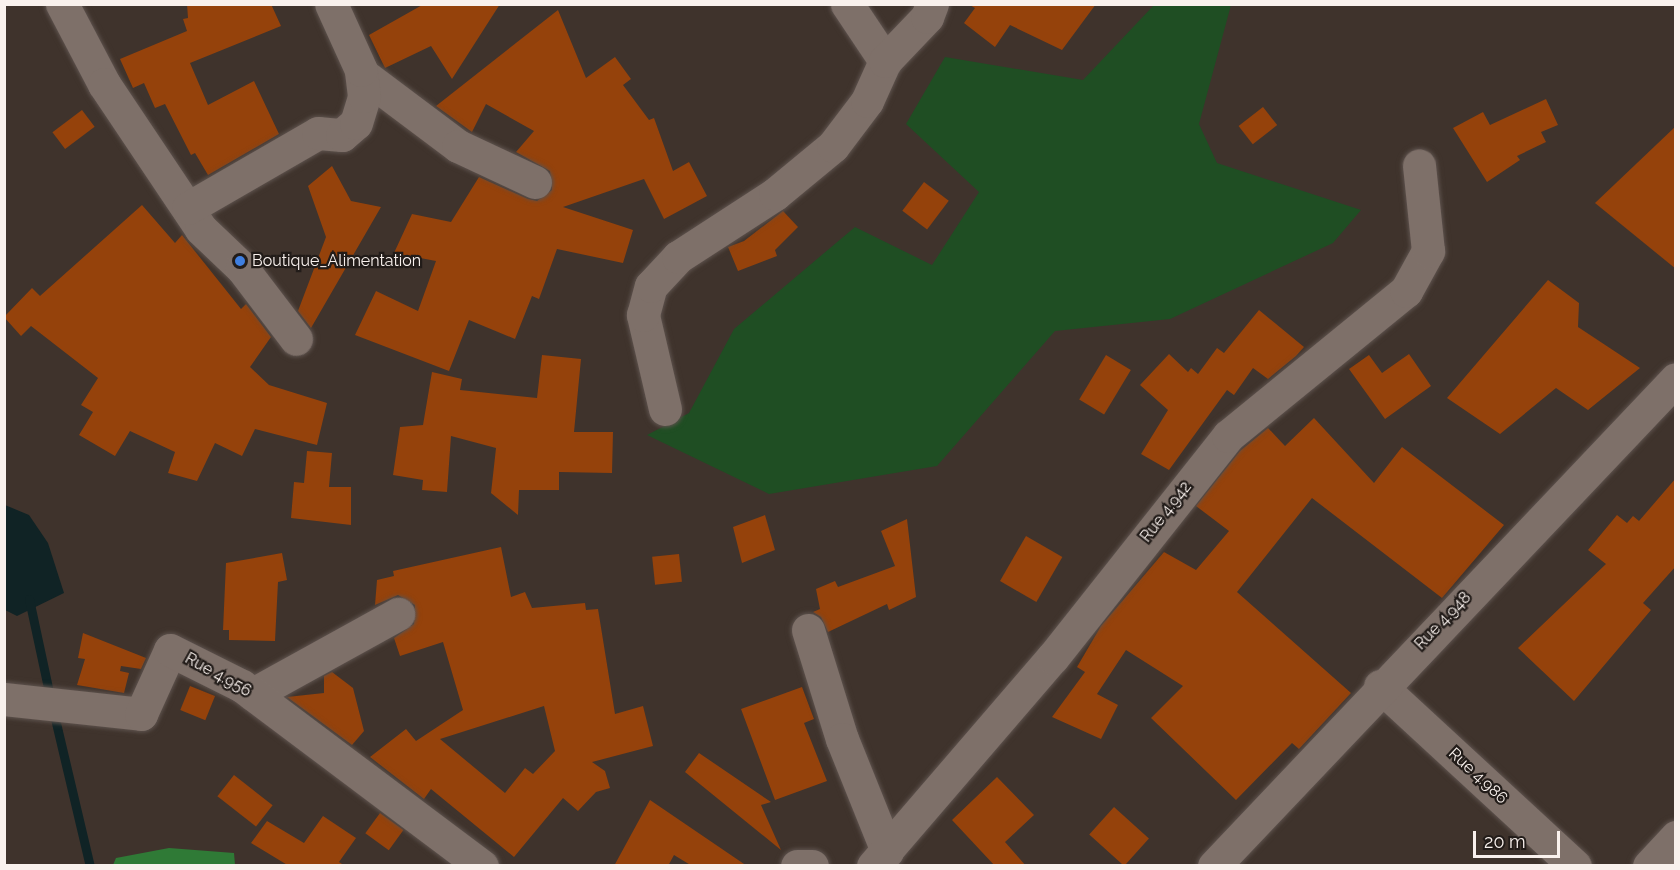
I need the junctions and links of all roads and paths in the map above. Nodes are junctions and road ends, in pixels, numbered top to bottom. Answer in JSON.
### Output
{"nodes":[{"id":1,"x":62,"y":4,"type":"edge"},
{"id":2,"x":331,"y":4,"type":"edge"},
{"id":3,"x":847,"y":4,"type":"edge"},
{"id":4,"x":932,"y":4,"type":"edge"},
{"id":5,"x":885,"y":61,"type":"junction"},
{"id":6,"x":362,"y":74,"type":"junction"},
{"id":7,"x":1419,"y":165,"type":"dead end"},
{"id":8,"x":535,"y":182,"type":"dead end"},
{"id":9,"x":188,"y":208,"type":"junction"},
{"id":10,"x":296,"y":339,"type":"dead end"},
{"id":11,"x":1676,"y":379,"type":"edge"},
{"id":12,"x":665,"y":409,"type":"dead end"},
{"id":13,"x":398,"y":614,"type":"dead end"},
{"id":14,"x":808,"y":630,"type":"dead end"},
{"id":15,"x":1380,"y":686,"type":"junction"},
{"id":16,"x":253,"y":694,"type":"junction"},
{"id":17,"x":4,"y":699,"type":"edge"},
{"id":18,"x":1676,"y":837,"type":"edge"},
{"id":19,"x":880,"y":858,"type":"edge"},
{"id":20,"x":482,"y":866,"type":"edge"},
{"id":21,"x":797,"y":866,"type":"edge"},
{"id":22,"x":812,"y":866,"type":"edge"},
{"id":23,"x":1214,"y":866,"type":"edge"},
{"id":24,"x":1575,"y":866,"type":"edge"},
{"id":25,"x":1648,"y":866,"type":"edge"}],
"edges":[{"from":1,"to":9,"type":"street"},
{"from":2,"to":6,"type":"street"},
{"from":3,"to":5,"type":"street"},
{"from":4,"to":5,"type":"street"},
{"from":5,"to":12,"type":"street"},
{"from":6,"to":8,"type":"street"},
{"from":6,"to":9,"type":"street"},
{"from":7,"to":19,"type":"street","name":"Rue 4.942"},
{"from":9,"to":10,"type":"street"},
{"from":11,"to":15,"type":"street","name":"Rue 4.948"},
{"from":13,"to":16,"type":"street"},
{"from":14,"to":19,"type":"street"},
{"from":15,"to":23,"type":"street","name":"Rue 4.948"},
{"from":15,"to":24,"type":"street","name":"Rue 4.986"},
{"from":16,"to":17,"type":"street","name":"Rue 4.956"},
{"from":16,"to":20,"type":"street","name":"Rue 4.956"},
{"from":18,"to":25,"type":"street"},
{"from":21,"to":22,"type":"street"}]}
